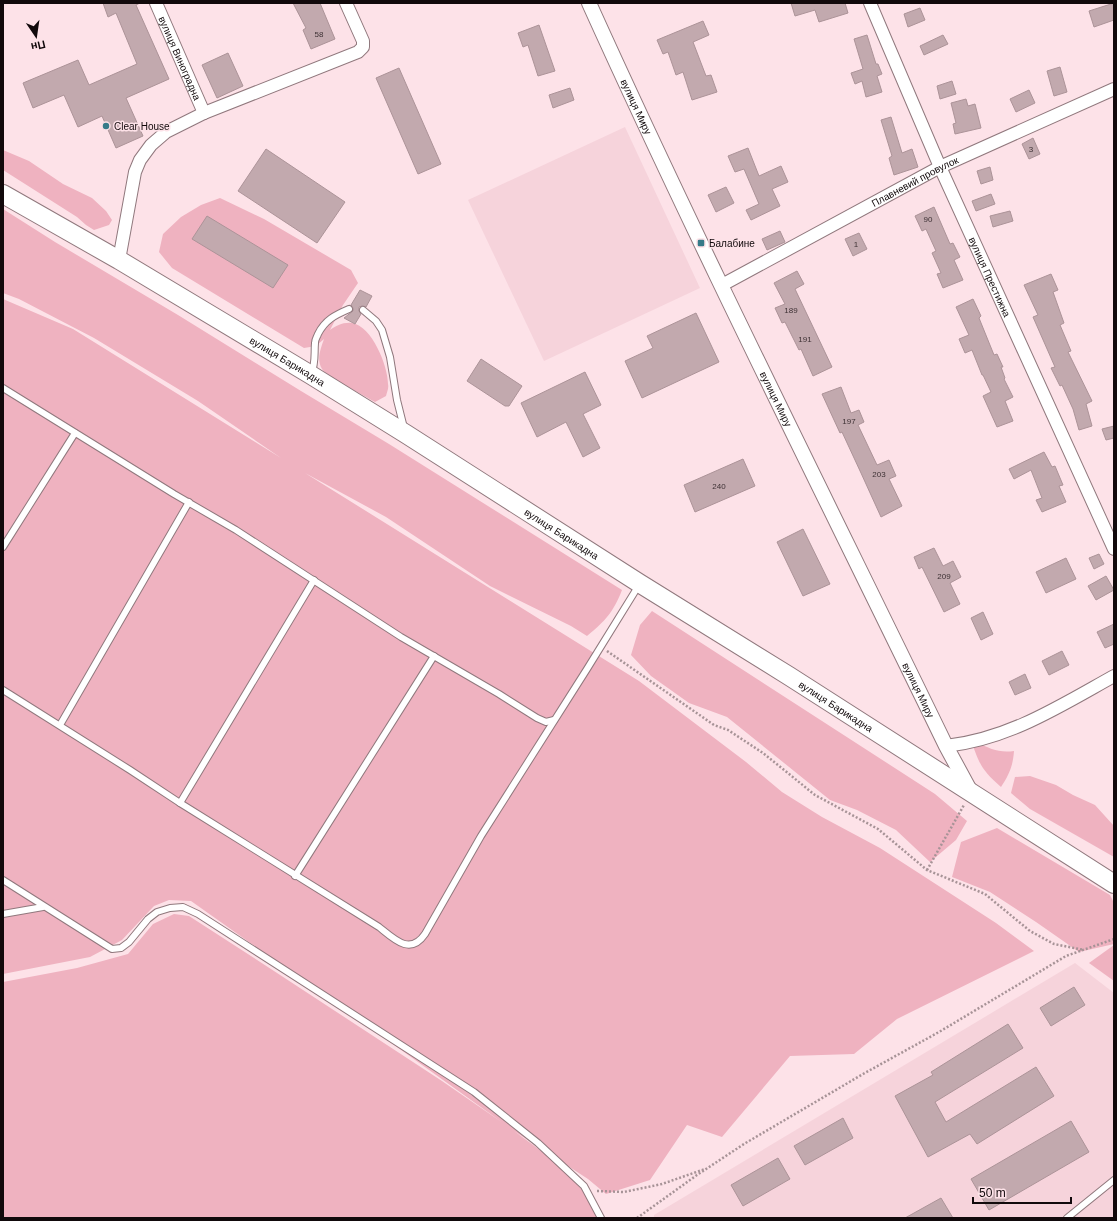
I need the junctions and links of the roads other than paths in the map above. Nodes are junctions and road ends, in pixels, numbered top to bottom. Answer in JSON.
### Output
{"nodes":[{"id":1,"x":156,"y":3,"type":"edge"},
{"id":2,"x":346,"y":3,"type":"edge"},
{"id":3,"x":589,"y":3,"type":"edge"},
{"id":4,"x":870,"y":3,"type":"edge"},
{"id":5,"x":1114,"y":89,"type":"edge"},
{"id":6,"x":204,"y":113,"type":"junction"},
{"id":7,"x":940,"y":167,"type":"junction"},
{"id":8,"x":3,"y":194,"type":"edge"},
{"id":9,"x":119,"y":260,"type":"junction"},
{"id":10,"x":722,"y":285,"type":"junction"},
{"id":11,"x":349,"y":309,"type":"dead end"},
{"id":12,"x":364,"y":310,"type":"dead end"},
{"id":13,"x":311,"y":375,"type":"junction"},
{"id":14,"x":3,"y":388,"type":"edge"},
{"id":15,"x":75,"y":433,"type":"junction"},
{"id":16,"x":406,"y":434,"type":"junction"},
{"id":17,"x":189,"y":502,"type":"junction"},
{"id":18,"x":3,"y":547,"type":"edge"},
{"id":19,"x":1114,"y":549,"type":"edge"},
{"id":20,"x":314,"y":580,"type":"junction"},
{"id":21,"x":640,"y":583,"type":"junction"},
{"id":22,"x":434,"y":656,"type":"junction"},
{"id":23,"x":1114,"y":676,"type":"edge"},
{"id":24,"x":3,"y":690,"type":"edge"},
{"id":25,"x":554,"y":720,"type":"junction"},
{"id":26,"x":60,"y":725,"type":"junction"},
{"id":27,"x":946,"y":746,"type":"junction"},
{"id":28,"x":971,"y":792,"type":"junction"},
{"id":29,"x":180,"y":804,"type":"junction"},
{"id":30,"x":295,"y":876,"type":"junction"},
{"id":31,"x":3,"y":880,"type":"edge"},
{"id":32,"x":1114,"y":884,"type":"edge"},
{"id":33,"x":43,"y":906,"type":"junction"},
{"id":34,"x":3,"y":914,"type":"edge"},
{"id":35,"x":1114,"y":1180,"type":"edge"},
{"id":36,"x":602,"y":1218,"type":"edge"},
{"id":37,"x":1067,"y":1218,"type":"edge"}],
"edges":[{"from":1,"to":6,"type":"street","name":"вулиця Виноградна"},
{"from":2,"to":6,"type":"street"},
{"from":3,"to":10,"type":"street","name":"вулиця Миру"},
{"from":4,"to":7,"type":"street","name":"вулиця Престижна"},
{"from":5,"to":7,"type":"street","name":"Плавневий провулок"},
{"from":6,"to":9,"type":"street"},
{"from":7,"to":10,"type":"street","name":"Плавневий провулок"},
{"from":7,"to":19,"type":"street","name":"вулиця Престижна"},
{"from":8,"to":9,"type":"main road","name":"вулиця Барикадна"},
{"from":9,"to":13,"type":"main road","name":"вулиця Барикадна"},
{"from":10,"to":27,"type":"street","name":"вулиця Миру"},
{"from":11,"to":13,"type":"lane"},
{"from":12,"to":16,"type":"lane"},
{"from":13,"to":16,"type":"main road","name":"вулиця Барикадна"},
{"from":14,"to":15,"type":"lane"},
{"from":15,"to":17,"type":"lane"},
{"from":15,"to":18,"type":"lane"},
{"from":16,"to":21,"type":"main road","name":"вулиця Барикадна"},
{"from":17,"to":20,"type":"lane"},
{"from":17,"to":26,"type":"lane"},
{"from":20,"to":22,"type":"lane"},
{"from":20,"to":29,"type":"lane"},
{"from":21,"to":25,"type":"lane"},
{"from":21,"to":28,"type":"main road","name":"вулиця Барикадна"},
{"from":22,"to":25,"type":"lane"},
{"from":22,"to":30,"type":"lane"},
{"from":23,"to":27,"type":"street"},
{"from":24,"to":26,"type":"lane"},
{"from":25,"to":30,"type":"lane"},
{"from":26,"to":29,"type":"lane"},
{"from":27,"to":28,"type":"street","name":"вулиця Миру"},
{"from":28,"to":32,"type":"main road","name":"вулиця Барикадна"},
{"from":29,"to":30,"type":"lane"},
{"from":31,"to":33,"type":"lane"},
{"from":33,"to":34,"type":"lane"},
{"from":33,"to":36,"type":"lane"},
{"from":35,"to":37,"type":"lane"}]}
